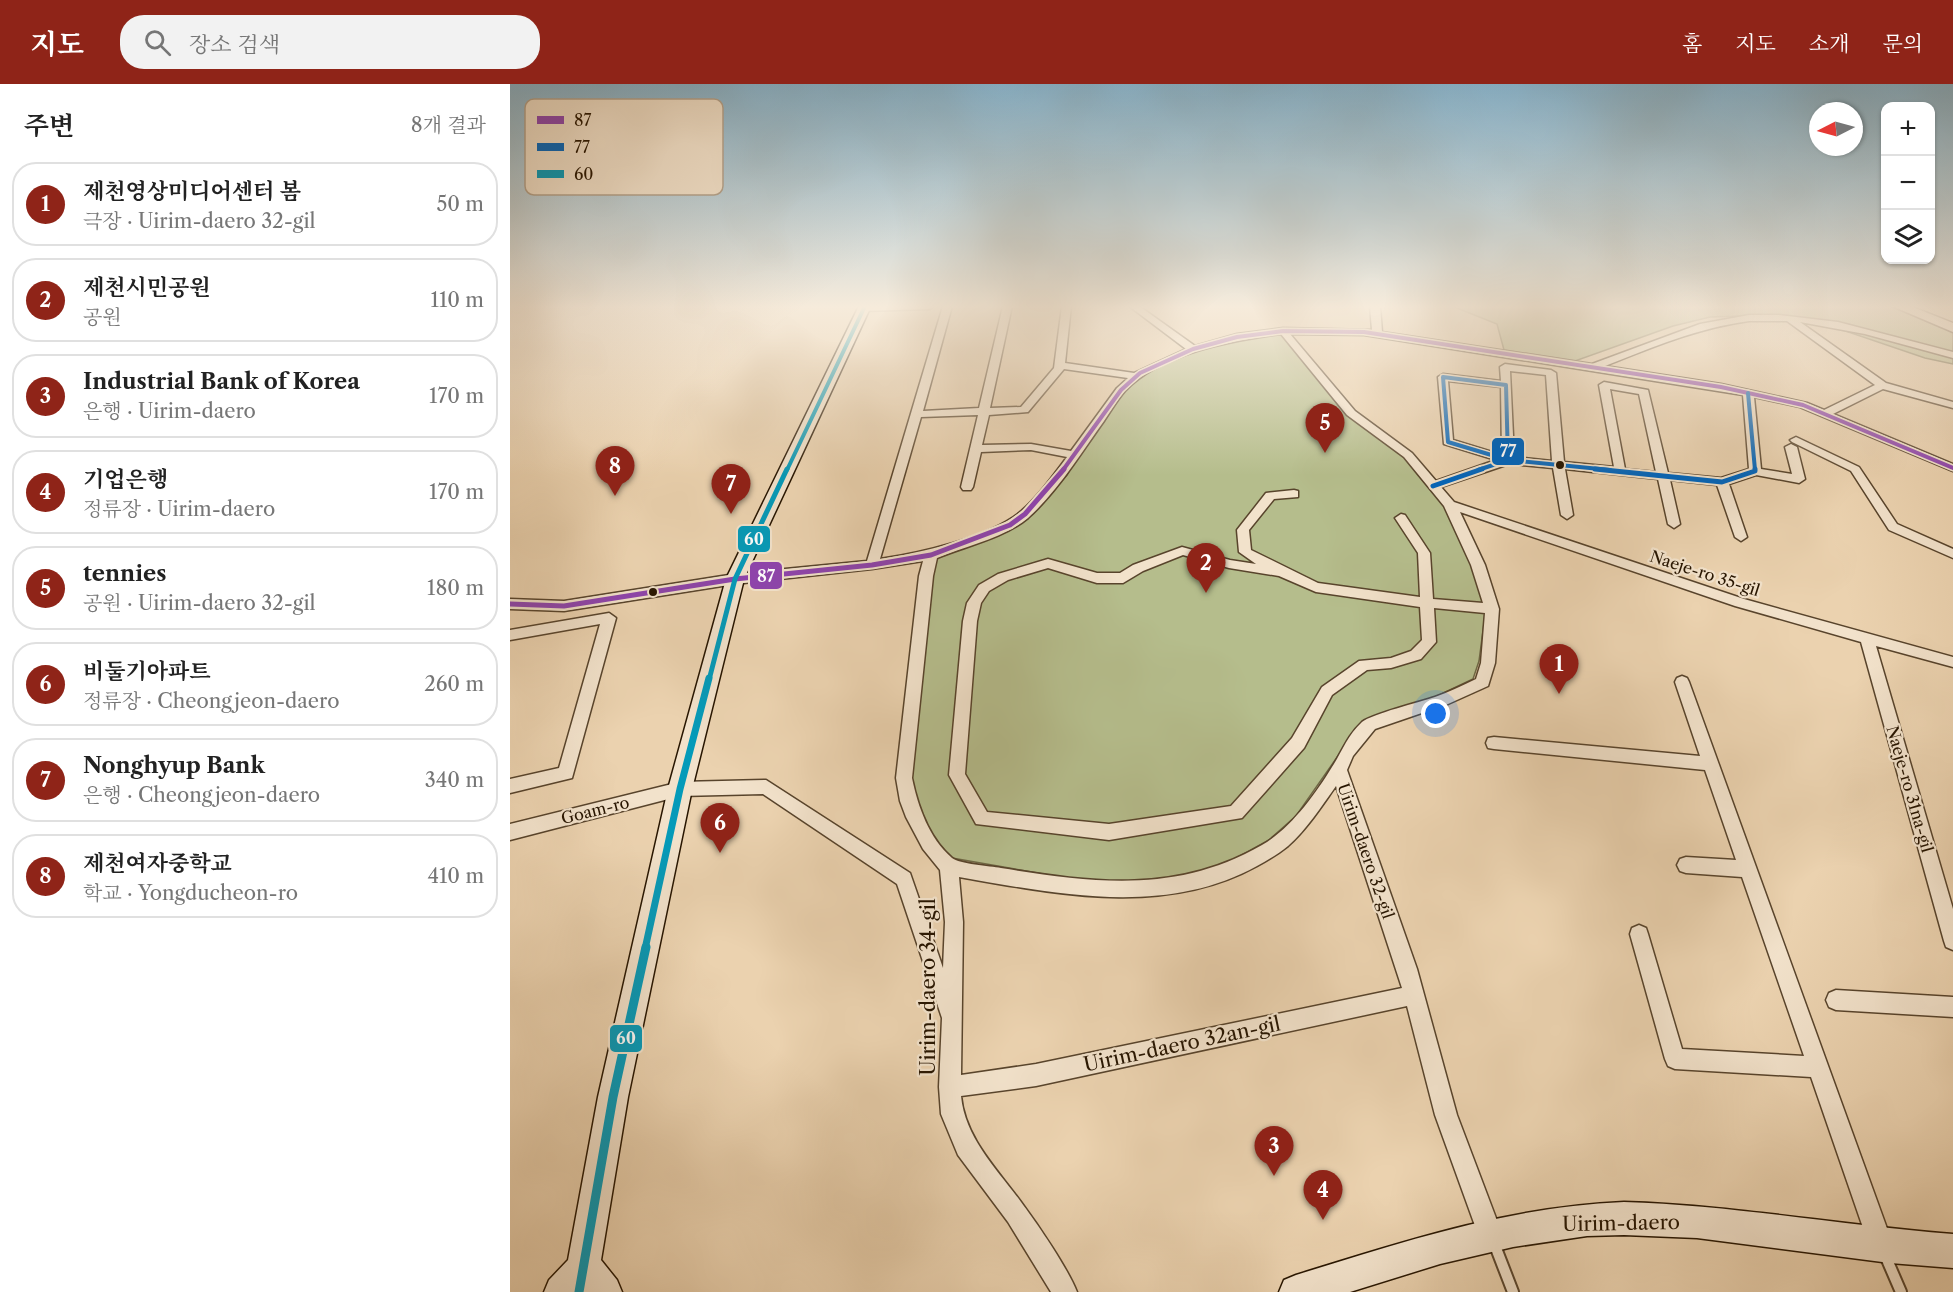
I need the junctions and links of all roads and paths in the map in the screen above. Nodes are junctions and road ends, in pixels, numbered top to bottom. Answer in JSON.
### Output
{"nodes":[{"id":1,"x":839,"y":362,"type":"edge"},
{"id":2,"x":931,"y":362,"type":"edge"},
{"id":3,"x":995,"y":362,"type":"edge"},
{"id":4,"x":1161,"y":362,"type":"edge"},
{"id":5,"x":1309,"y":362,"type":"edge"},
{"id":6,"x":1564,"y":362,"type":"edge"},
{"id":7,"x":1606,"y":362,"type":"edge"},
{"id":8,"x":1850,"y":362,"type":"edge"},
{"id":9,"x":1060,"y":365,"type":"joint"},
{"id":10,"x":1594,"y":367,"type":"junction"},
{"id":11,"x":1135,"y":376,"type":"junction"},
{"id":12,"x":1506,"y":385,"type":"junction"},
{"id":13,"x":1882,"y":385,"type":"junction"},
{"id":14,"x":1748,"y":393,"type":"junction"},
{"id":15,"x":1953,"y":405,"type":"edge"},
{"id":16,"x":984,"y":411,"type":"junction"},
{"id":17,"x":916,"y":414,"type":"junction"},
{"id":18,"x":1826,"y":414,"type":"junction"},
{"id":19,"x":975,"y":449,"type":"junction"},
{"id":20,"x":1074,"y":455,"type":"junction"},
{"id":21,"x":1508,"y":460,"type":"junction"},
{"id":22,"x":1558,"y":465,"type":"junction"},
{"id":23,"x":1953,"y":468,"type":"edge"},
{"id":24,"x":1620,"y":471,"type":"junction"},
{"id":25,"x":1755,"y":471,"type":"junction"},
{"id":26,"x":1662,"y":476,"type":"junction"},
{"id":27,"x":1722,"y":482,"type":"junction"},
{"id":28,"x":1433,"y":486,"type":"junction"},
{"id":29,"x":967,"y":487,"type":"dead end"},
{"id":30,"x":1294,"y":494,"type":"dead end"},
{"id":31,"x":1449,"y":505,"type":"junction"},
{"id":32,"x":1567,"y":515,"type":"dead end"},
{"id":33,"x":1401,"y":518,"type":"dead end"},
{"id":34,"x":1674,"y":524,"type":"dead end"},
{"id":35,"x":1741,"y":537,"type":"dead end"},
{"id":36,"x":1953,"y":554,"type":"edge"},
{"id":37,"x":931,"y":555,"type":"junction"},
{"id":38,"x":872,"y":565,"type":"junction"},
{"id":39,"x":1282,"y":572,"type":"junction"},
{"id":40,"x":735,"y":579,"type":"junction"},
{"id":41,"x":1427,"y":603,"type":"junction"},
{"id":42,"x":510,"y":604,"type":"edge"},
{"id":43,"x":1492,"y":609,"type":"junction"},
{"id":44,"x":510,"y":635,"type":"edge"},
{"id":45,"x":1867,"y":638,"type":"junction"},
{"id":46,"x":1953,"y":662,"type":"edge"},
{"id":47,"x":1682,"y":682,"type":"dead end"},
{"id":48,"x":1494,"y":743,"type":"dead end"},
{"id":49,"x":1712,"y":764,"type":"junction"},
{"id":50,"x":1339,"y":770,"type":"junction"},
{"id":51,"x":510,"y":786,"type":"edge"},
{"id":52,"x":680,"y":789,"type":"junction"},
{"id":53,"x":510,"y":832,"type":"edge"},
{"id":54,"x":1686,"y":864,"type":"dead end"},
{"id":55,"x":948,"y":867,"type":"junction"},
{"id":56,"x":1748,"y":868,"type":"junction"},
{"id":57,"x":1639,"y":934,"type":"dead end"},
{"id":58,"x":1953,"y":940,"type":"edge"},
{"id":59,"x":1414,"y":995,"type":"junction"},
{"id":60,"x":1836,"y":1000,"type":"dead end"},
{"id":61,"x":1953,"y":1007,"type":"edge"},
{"id":62,"x":952,"y":1022,"type":"junction"},
{"id":63,"x":1819,"y":1067,"type":"junction"},
{"id":64,"x":950,"y":1087,"type":"junction"},
{"id":65,"x":1490,"y":1234,"type":"junction"},
{"id":66,"x":1881,"y":1245,"type":"junction"},
{"id":67,"x":1953,"y":1251,"type":"edge"},
{"id":68,"x":590,"y":1283,"type":"edge"},
{"id":69,"x":561,"y":1292,"type":"edge"},
{"id":70,"x":1065,"y":1292,"type":"edge"},
{"id":71,"x":1296,"y":1292,"type":"edge"},
{"id":72,"x":1513,"y":1292,"type":"edge"},
{"id":73,"x":1901,"y":1292,"type":"edge"}],
"edges":[{"from":1,"to":40,"type":"street"},
{"from":2,"to":17,"type":"street"},
{"from":3,"to":16,"type":"street"},
{"from":4,"to":11,"type":"street"},
{"from":5,"to":28,"type":"street","name":"Uirim-daero 32-gil"},
{"from":6,"to":10,"type":"street"},
{"from":7,"to":10,"type":"street"},
{"from":8,"to":13,"type":"street"},
{"from":9,"to":11,"type":"street"},
{"from":9,"to":16,"type":"street"},
{"from":10,"to":14,"type":"street"},
{"from":11,"to":20,"type":"street"},
{"from":12,"to":21,"type":"street"},
{"from":12,"to":21,"type":"street"},
{"from":12,"to":22,"type":"street"},
{"from":13,"to":15,"type":"street"},
{"from":13,"to":18,"type":"street"},
{"from":14,"to":18,"type":"street"},
{"from":14,"to":25,"type":"street"},
{"from":16,"to":17,"type":"street"},
{"from":16,"to":19,"type":"street"},
{"from":17,"to":38,"type":"street"},
{"from":18,"to":23,"type":"street"},
{"from":19,"to":20,"type":"street"},
{"from":19,"to":29,"type":"street"},
{"from":20,"to":37,"type":"street"},
{"from":21,"to":22,"type":"street"},
{"from":21,"to":28,"type":"street"},
{"from":22,"to":24,"type":"street"},
{"from":22,"to":32,"type":"street"},
{"from":24,"to":26,"type":"street"},
{"from":24,"to":26,"type":"street"},
{"from":25,"to":27,"type":"street"},
{"from":25,"to":36,"type":"street"},
{"from":26,"to":27,"type":"street"},
{"from":26,"to":34,"type":"street"},
{"from":27,"to":35,"type":"street"},
{"from":28,"to":31,"type":"street","name":"Uirim-daero 32-gil"},
{"from":30,"to":39,"type":"street"},
{"from":31,"to":43,"type":"street","name":"Uirim-daero 32-gil"},
{"from":31,"to":45,"type":"street","name":"Naeje-ro 35-gil"},
{"from":33,"to":41,"type":"street"},
{"from":37,"to":38,"type":"street"},
{"from":37,"to":55,"type":"street"},
{"from":38,"to":40,"type":"street"},
{"from":39,"to":41,"type":"street"},
{"from":39,"to":41,"type":"street"},
{"from":40,"to":42,"type":"street"},
{"from":40,"to":52,"type":"street"},
{"from":41,"to":43,"type":"street"},
{"from":43,"to":50,"type":"street","name":"Uirim-daero 32-gil"},
{"from":44,"to":51,"type":"street"},
{"from":45,"to":46,"type":"street","name":"Naeje-ro 35-gil"},
{"from":45,"to":58,"type":"street","name":"Naeje-ro 31na-gil"},
{"from":47,"to":49,"type":"street"},
{"from":48,"to":49,"type":"street"},
{"from":49,"to":56,"type":"street"},
{"from":50,"to":55,"type":"street"},
{"from":50,"to":59,"type":"street","name":"Uirim-daero 32-gil"},
{"from":52,"to":53,"type":"street","name":"Goam-ro"},
{"from":52,"to":62,"type":"street","name":"Goam-ro"},
{"from":52,"to":68,"type":"street"},
{"from":54,"to":56,"type":"street"},
{"from":55,"to":62,"type":"street","name":"Uirim-daero 34-gil"},
{"from":56,"to":63,"type":"street"},
{"from":57,"to":63,"type":"street"},
{"from":59,"to":64,"type":"street","name":"Uirim-daero 32an-gil"},
{"from":59,"to":65,"type":"street","name":"Uirim-daero 32-gil"},
{"from":60,"to":61,"type":"street"},
{"from":62,"to":64,"type":"street","name":"Uirim-daero 34-gil"},
{"from":63,"to":66,"type":"street"},
{"from":64,"to":70,"type":"street","name":"Uirim-daero 34-gil"},
{"from":65,"to":66,"type":"street","name":"Uirim-daero"},
{"from":65,"to":71,"type":"street","name":"Uirim-daero"},
{"from":65,"to":72,"type":"lane"},
{"from":66,"to":67,"type":"street","name":"Uirim-daero"},
{"from":66,"to":73,"type":"lane"},
{"from":68,"to":69,"type":"street"}]}
